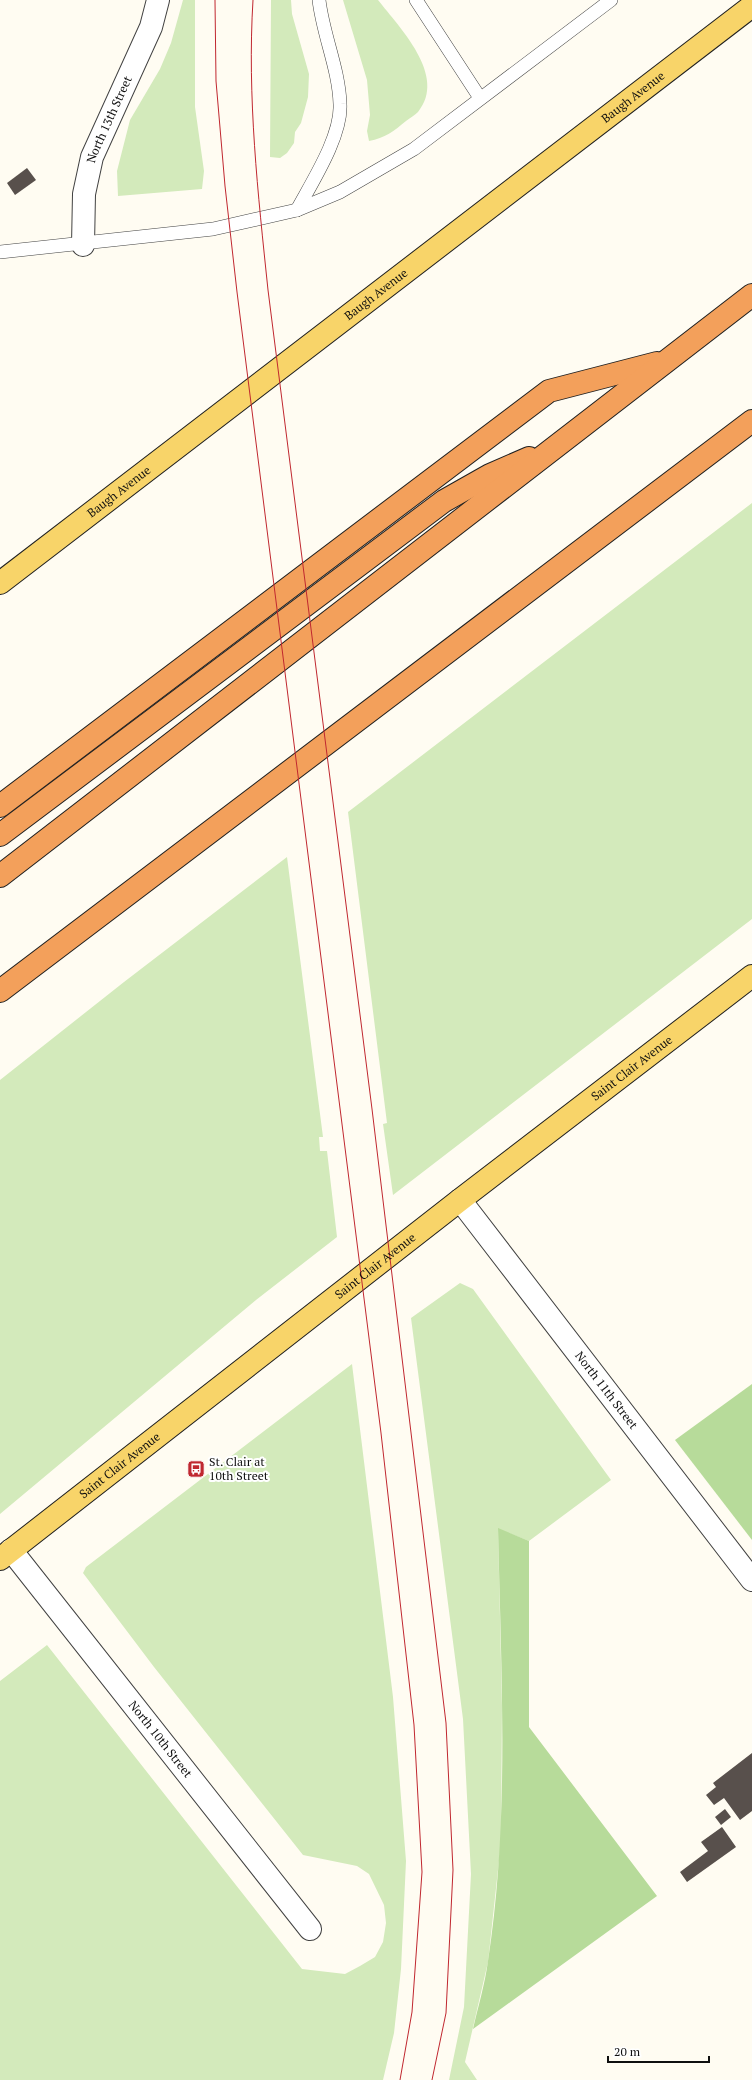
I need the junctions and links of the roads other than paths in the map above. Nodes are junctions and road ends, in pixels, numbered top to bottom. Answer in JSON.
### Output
{"nodes":[{"id":1,"x":158,"y":0,"type":"edge"},
{"id":2,"x":319,"y":0,"type":"edge"},
{"id":3,"x":416,"y":0,"type":"edge"},
{"id":4,"x":611,"y":0,"type":"edge"},
{"id":5,"x":752,"y":6,"type":"edge"},
{"id":6,"x":480,"y":98,"type":"junction"},
{"id":7,"x":297,"y":210,"type":"junction"},
{"id":8,"x":83,"y":244,"type":"junction"},
{"id":9,"x":0,"y":252,"type":"edge"},
{"id":10,"x":752,"y":295,"type":"edge"},
{"id":11,"x":666,"y":360,"type":"junction"},
{"id":12,"x":752,"y":421,"type":"edge"},
{"id":13,"x":558,"y":446,"type":"junction"},
{"id":14,"x":0,"y":583,"type":"edge"},
{"id":15,"x":0,"y":806,"type":"edge"},
{"id":16,"x":0,"y":835,"type":"edge"},
{"id":17,"x":0,"y":876,"type":"edge"},
{"id":18,"x":752,"y":976,"type":"edge"},
{"id":19,"x":5,"y":989,"type":"edge"},
{"id":20,"x":460,"y":1200,"type":"junction"},
{"id":21,"x":6,"y":1555,"type":"edge"},
{"id":22,"x":752,"y":1580,"type":"edge"},
{"id":23,"x":310,"y":1929,"type":"dead end"}],
"edges":[{"from":1,"to":8,"type":"street","name":"North 13th Street"},
{"from":2,"to":7,"type":"lane"},
{"from":3,"to":6,"type":"lane"},
{"from":4,"to":6,"type":"lane"},
{"from":5,"to":14,"type":"main road","name":"Baugh Avenue"},
{"from":6,"to":7,"type":"lane"},
{"from":7,"to":8,"type":"lane"},
{"from":8,"to":9,"type":"lane"},
{"from":10,"to":11,"type":"highway"},
{"from":11,"to":13,"type":"highway"},
{"from":11,"to":15,"type":"highway"},
{"from":12,"to":19,"type":"highway"},
{"from":13,"to":16,"type":"highway"},
{"from":13,"to":17,"type":"highway"},
{"from":18,"to":20,"type":"main road","name":"Saint Clair Avenue"},
{"from":20,"to":21,"type":"main road","name":"Saint Clair Avenue"},
{"from":20,"to":22,"type":"street","name":"North 11th Street"},
{"from":21,"to":23,"type":"street","name":"North 10th Street"}]}
